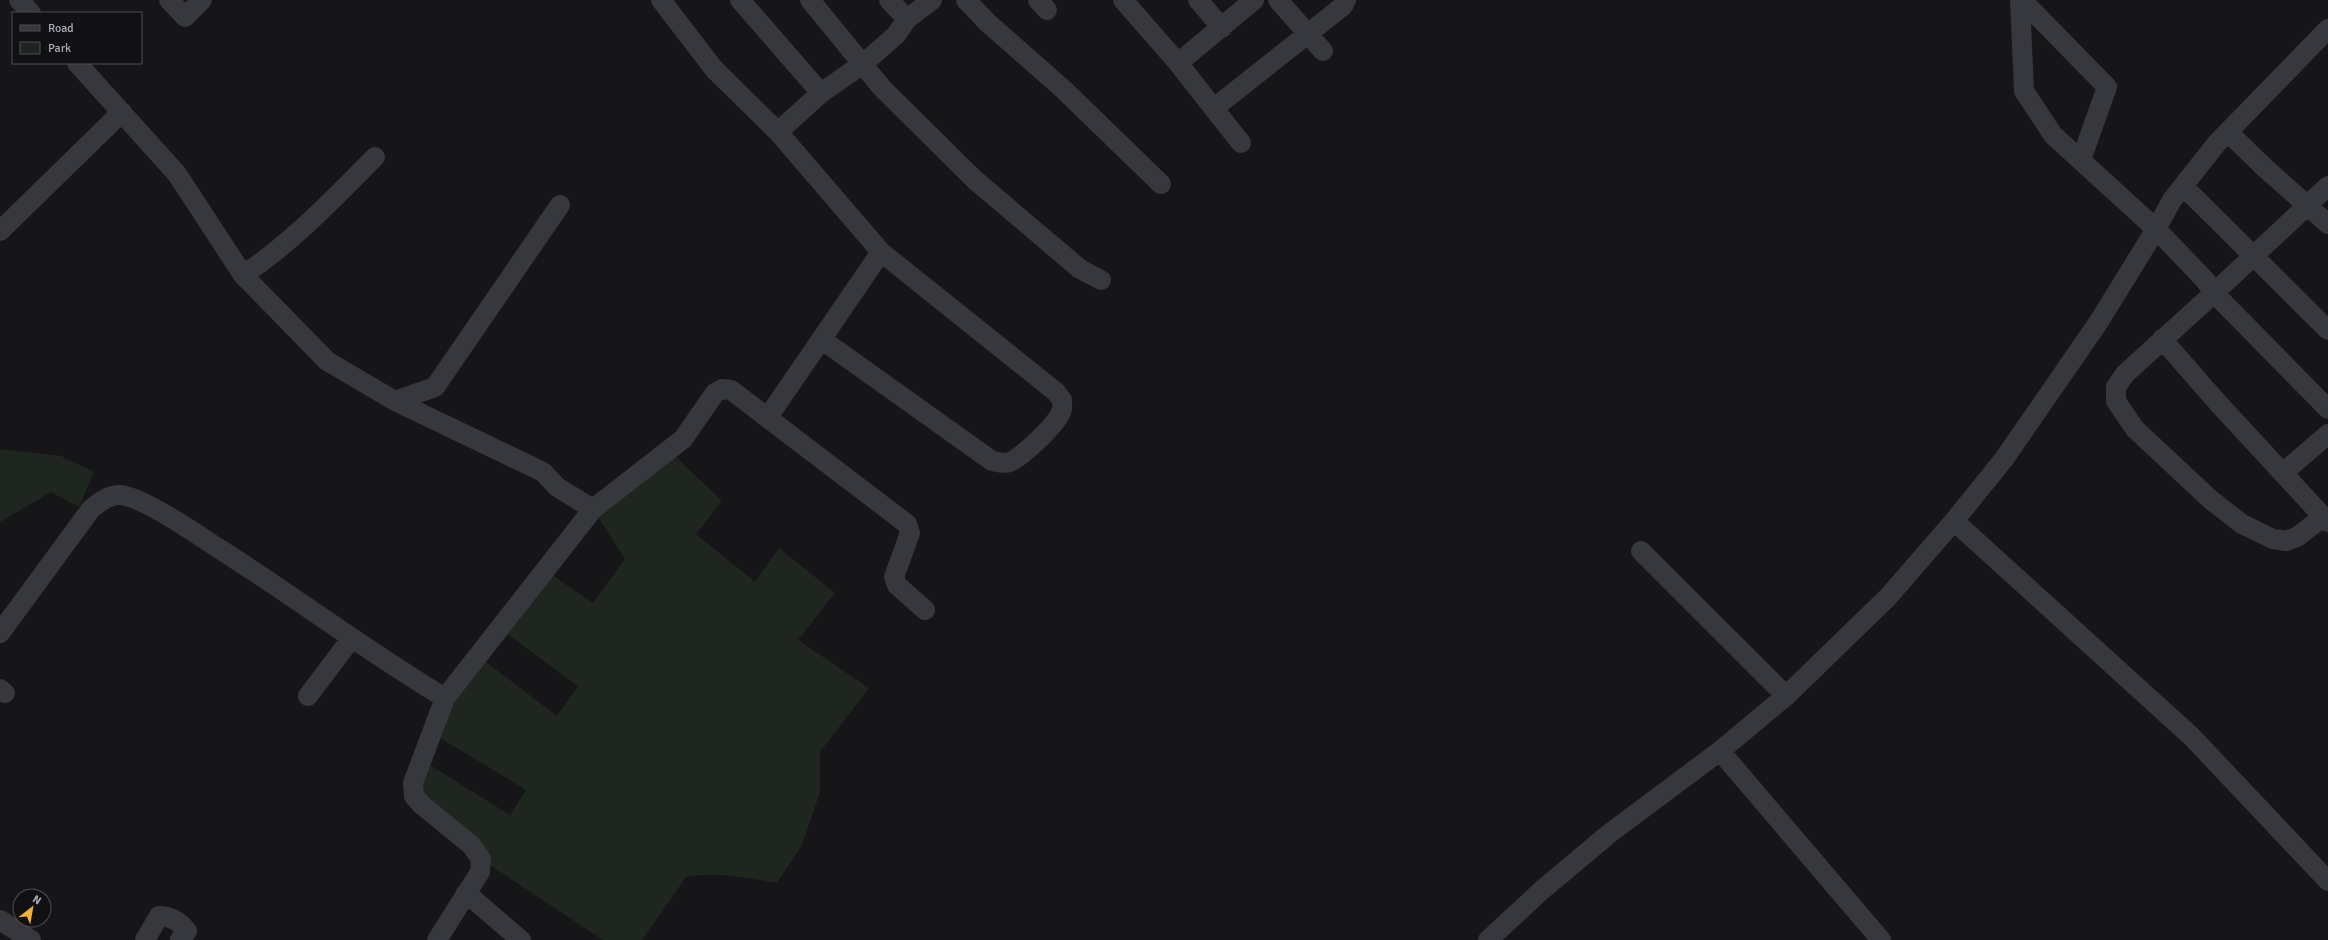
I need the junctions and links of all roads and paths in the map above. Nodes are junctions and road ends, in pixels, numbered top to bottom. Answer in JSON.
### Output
{"nodes":[{"id":1,"x":19,"y":0,"type":"edge"},
{"id":2,"x":169,"y":0,"type":"edge"},
{"id":3,"x":202,"y":0,"type":"edge"},
{"id":4,"x":661,"y":0,"type":"edge"},
{"id":5,"x":740,"y":0,"type":"edge"},
{"id":6,"x":810,"y":0,"type":"edge"},
{"id":7,"x":889,"y":0,"type":"edge"},
{"id":8,"x":932,"y":0,"type":"edge"},
{"id":9,"x":966,"y":0,"type":"edge"},
{"id":10,"x":1123,"y":0,"type":"edge"},
{"id":11,"x":1198,"y":0,"type":"edge"},
{"id":12,"x":1254,"y":0,"type":"edge"},
{"id":13,"x":1278,"y":0,"type":"edge"},
{"id":14,"x":1346,"y":0,"type":"edge"},
{"id":15,"x":2021,"y":0,"type":"edge"},
{"id":16,"x":30,"y":12,"type":"edge"},
{"id":17,"x":907,"y":19,"type":"junction"},
{"id":18,"x":1222,"y":28,"type":"junction"},
{"id":19,"x":2328,"y":29,"type":"edge"},
{"id":20,"x":1308,"y":34,"type":"junction"},
{"id":21,"x":1323,"y":51,"type":"dead end"},
{"id":22,"x":864,"y":63,"type":"junction"},
{"id":23,"x":1178,"y":63,"type":"junction"},
{"id":24,"x":78,"y":64,"type":"edge"},
{"id":25,"x":821,"y":93,"type":"junction"},
{"id":26,"x":1214,"y":108,"type":"junction"},
{"id":27,"x":122,"y":112,"type":"junction"},
{"id":28,"x":778,"y":132,"type":"junction"},
{"id":29,"x":2228,"y":132,"type":"junction"},
{"id":30,"x":1242,"y":143,"type":"dead end"},
{"id":31,"x":374,"y":157,"type":"dead end"},
{"id":32,"x":2081,"y":160,"type":"junction"},
{"id":33,"x":1160,"y":184,"type":"dead end"},
{"id":34,"x":2184,"y":186,"type":"junction"},
{"id":35,"x":2328,"y":186,"type":"edge"},
{"id":36,"x":560,"y":205,"type":"dead end"},
{"id":37,"x":2308,"y":206,"type":"junction"},
{"id":38,"x":2328,"y":224,"type":"edge"},
{"id":39,"x":2156,"y":229,"type":"junction"},
{"id":40,"x":0,"y":231,"type":"edge"},
{"id":41,"x":881,"y":252,"type":"junction"},
{"id":42,"x":2254,"y":256,"type":"junction"},
{"id":43,"x":244,"y":275,"type":"junction"},
{"id":44,"x":1101,"y":280,"type":"dead end"},
{"id":45,"x":2214,"y":294,"type":"junction"},
{"id":46,"x":2328,"y":330,"type":"edge"},
{"id":47,"x":821,"y":339,"type":"junction"},
{"id":48,"x":2162,"y":339,"type":"junction"},
{"id":49,"x":396,"y":401,"type":"junction"},
{"id":50,"x":2328,"y":409,"type":"edge"},
{"id":51,"x":768,"y":417,"type":"junction"},
{"id":52,"x":2328,"y":434,"type":"edge"},
{"id":53,"x":2284,"y":472,"type":"junction"},
{"id":54,"x":593,"y":509,"type":"junction"},
{"id":55,"x":2325,"y":519,"type":"edge"},
{"id":56,"x":1954,"y":521,"type":"junction"},
{"id":57,"x":1641,"y":551,"type":"dead end"},
{"id":58,"x":925,"y":610,"type":"dead end"},
{"id":59,"x":0,"y":633,"type":"edge"},
{"id":60,"x":351,"y":639,"type":"junction"},
{"id":61,"x":308,"y":696,"type":"dead end"},
{"id":62,"x":1786,"y":696,"type":"junction"},
{"id":63,"x":445,"y":698,"type":"junction"},
{"id":64,"x":1720,"y":751,"type":"junction"},
{"id":65,"x":2328,"y":881,"type":"edge"},
{"id":66,"x":466,"y":893,"type":"junction"},
{"id":67,"x":0,"y":920,"type":"edge"},
{"id":68,"x":31,"y":940,"type":"edge"},
{"id":69,"x":145,"y":940,"type":"edge"},
{"id":70,"x":180,"y":940,"type":"edge"},
{"id":71,"x":437,"y":940,"type":"edge"},
{"id":72,"x":521,"y":940,"type":"edge"},
{"id":73,"x":1488,"y":940,"type":"edge"},
{"id":74,"x":1880,"y":940,"type":"edge"}],
"edges":[{"from":1,"to":16,"type":"street"},
{"from":2,"to":3,"type":"street"},
{"from":4,"to":28,"type":"street"},
{"from":5,"to":25,"type":"street"},
{"from":6,"to":22,"type":"street"},
{"from":7,"to":17,"type":"street"},
{"from":8,"to":17,"type":"street"},
{"from":9,"to":33,"type":"street"},
{"from":10,"to":23,"type":"street"},
{"from":11,"to":18,"type":"street"},
{"from":12,"to":18,"type":"street"},
{"from":13,"to":20,"type":"street"},
{"from":14,"to":20,"type":"street"},
{"from":15,"to":32,"type":"street"},
{"from":15,"to":32,"type":"street"},
{"from":17,"to":22,"type":"street"},
{"from":18,"to":23,"type":"street"},
{"from":19,"to":29,"type":"street"},
{"from":20,"to":21,"type":"street"},
{"from":20,"to":26,"type":"street"},
{"from":22,"to":25,"type":"street"},
{"from":22,"to":44,"type":"street"},
{"from":23,"to":26,"type":"street"},
{"from":24,"to":27,"type":"street"},
{"from":25,"to":28,"type":"street"},
{"from":26,"to":30,"type":"street"},
{"from":27,"to":40,"type":"street"},
{"from":27,"to":43,"type":"street"},
{"from":28,"to":41,"type":"street"},
{"from":29,"to":34,"type":"street"},
{"from":29,"to":37,"type":"street"},
{"from":31,"to":43,"type":"street"},
{"from":32,"to":39,"type":"street"},
{"from":34,"to":39,"type":"street"},
{"from":34,"to":42,"type":"street"},
{"from":35,"to":37,"type":"street"},
{"from":36,"to":49,"type":"street"},
{"from":37,"to":38,"type":"street"},
{"from":37,"to":42,"type":"street"},
{"from":39,"to":45,"type":"street"},
{"from":39,"to":56,"type":"street"},
{"from":41,"to":47,"type":"street"},
{"from":41,"to":47,"type":"street"},
{"from":42,"to":45,"type":"street"},
{"from":42,"to":46,"type":"street"},
{"from":43,"to":49,"type":"street"},
{"from":45,"to":48,"type":"street"},
{"from":45,"to":50,"type":"street"},
{"from":47,"to":51,"type":"street"},
{"from":48,"to":53,"type":"street"},
{"from":48,"to":55,"type":"street"},
{"from":49,"to":54,"type":"street"},
{"from":51,"to":54,"type":"street"},
{"from":51,"to":58,"type":"street"},
{"from":52,"to":53,"type":"street"},
{"from":53,"to":55,"type":"street"},
{"from":54,"to":63,"type":"street"},
{"from":56,"to":62,"type":"street"},
{"from":56,"to":65,"type":"street"},
{"from":57,"to":62,"type":"street"},
{"from":59,"to":60,"type":"street"},
{"from":60,"to":61,"type":"street"},
{"from":60,"to":63,"type":"street"},
{"from":62,"to":64,"type":"street"},
{"from":63,"to":66,"type":"street"},
{"from":64,"to":73,"type":"street"},
{"from":64,"to":74,"type":"street"},
{"from":66,"to":71,"type":"street"},
{"from":66,"to":72,"type":"street"},
{"from":67,"to":68,"type":"street"},
{"from":69,"to":70,"type":"street"}]}
